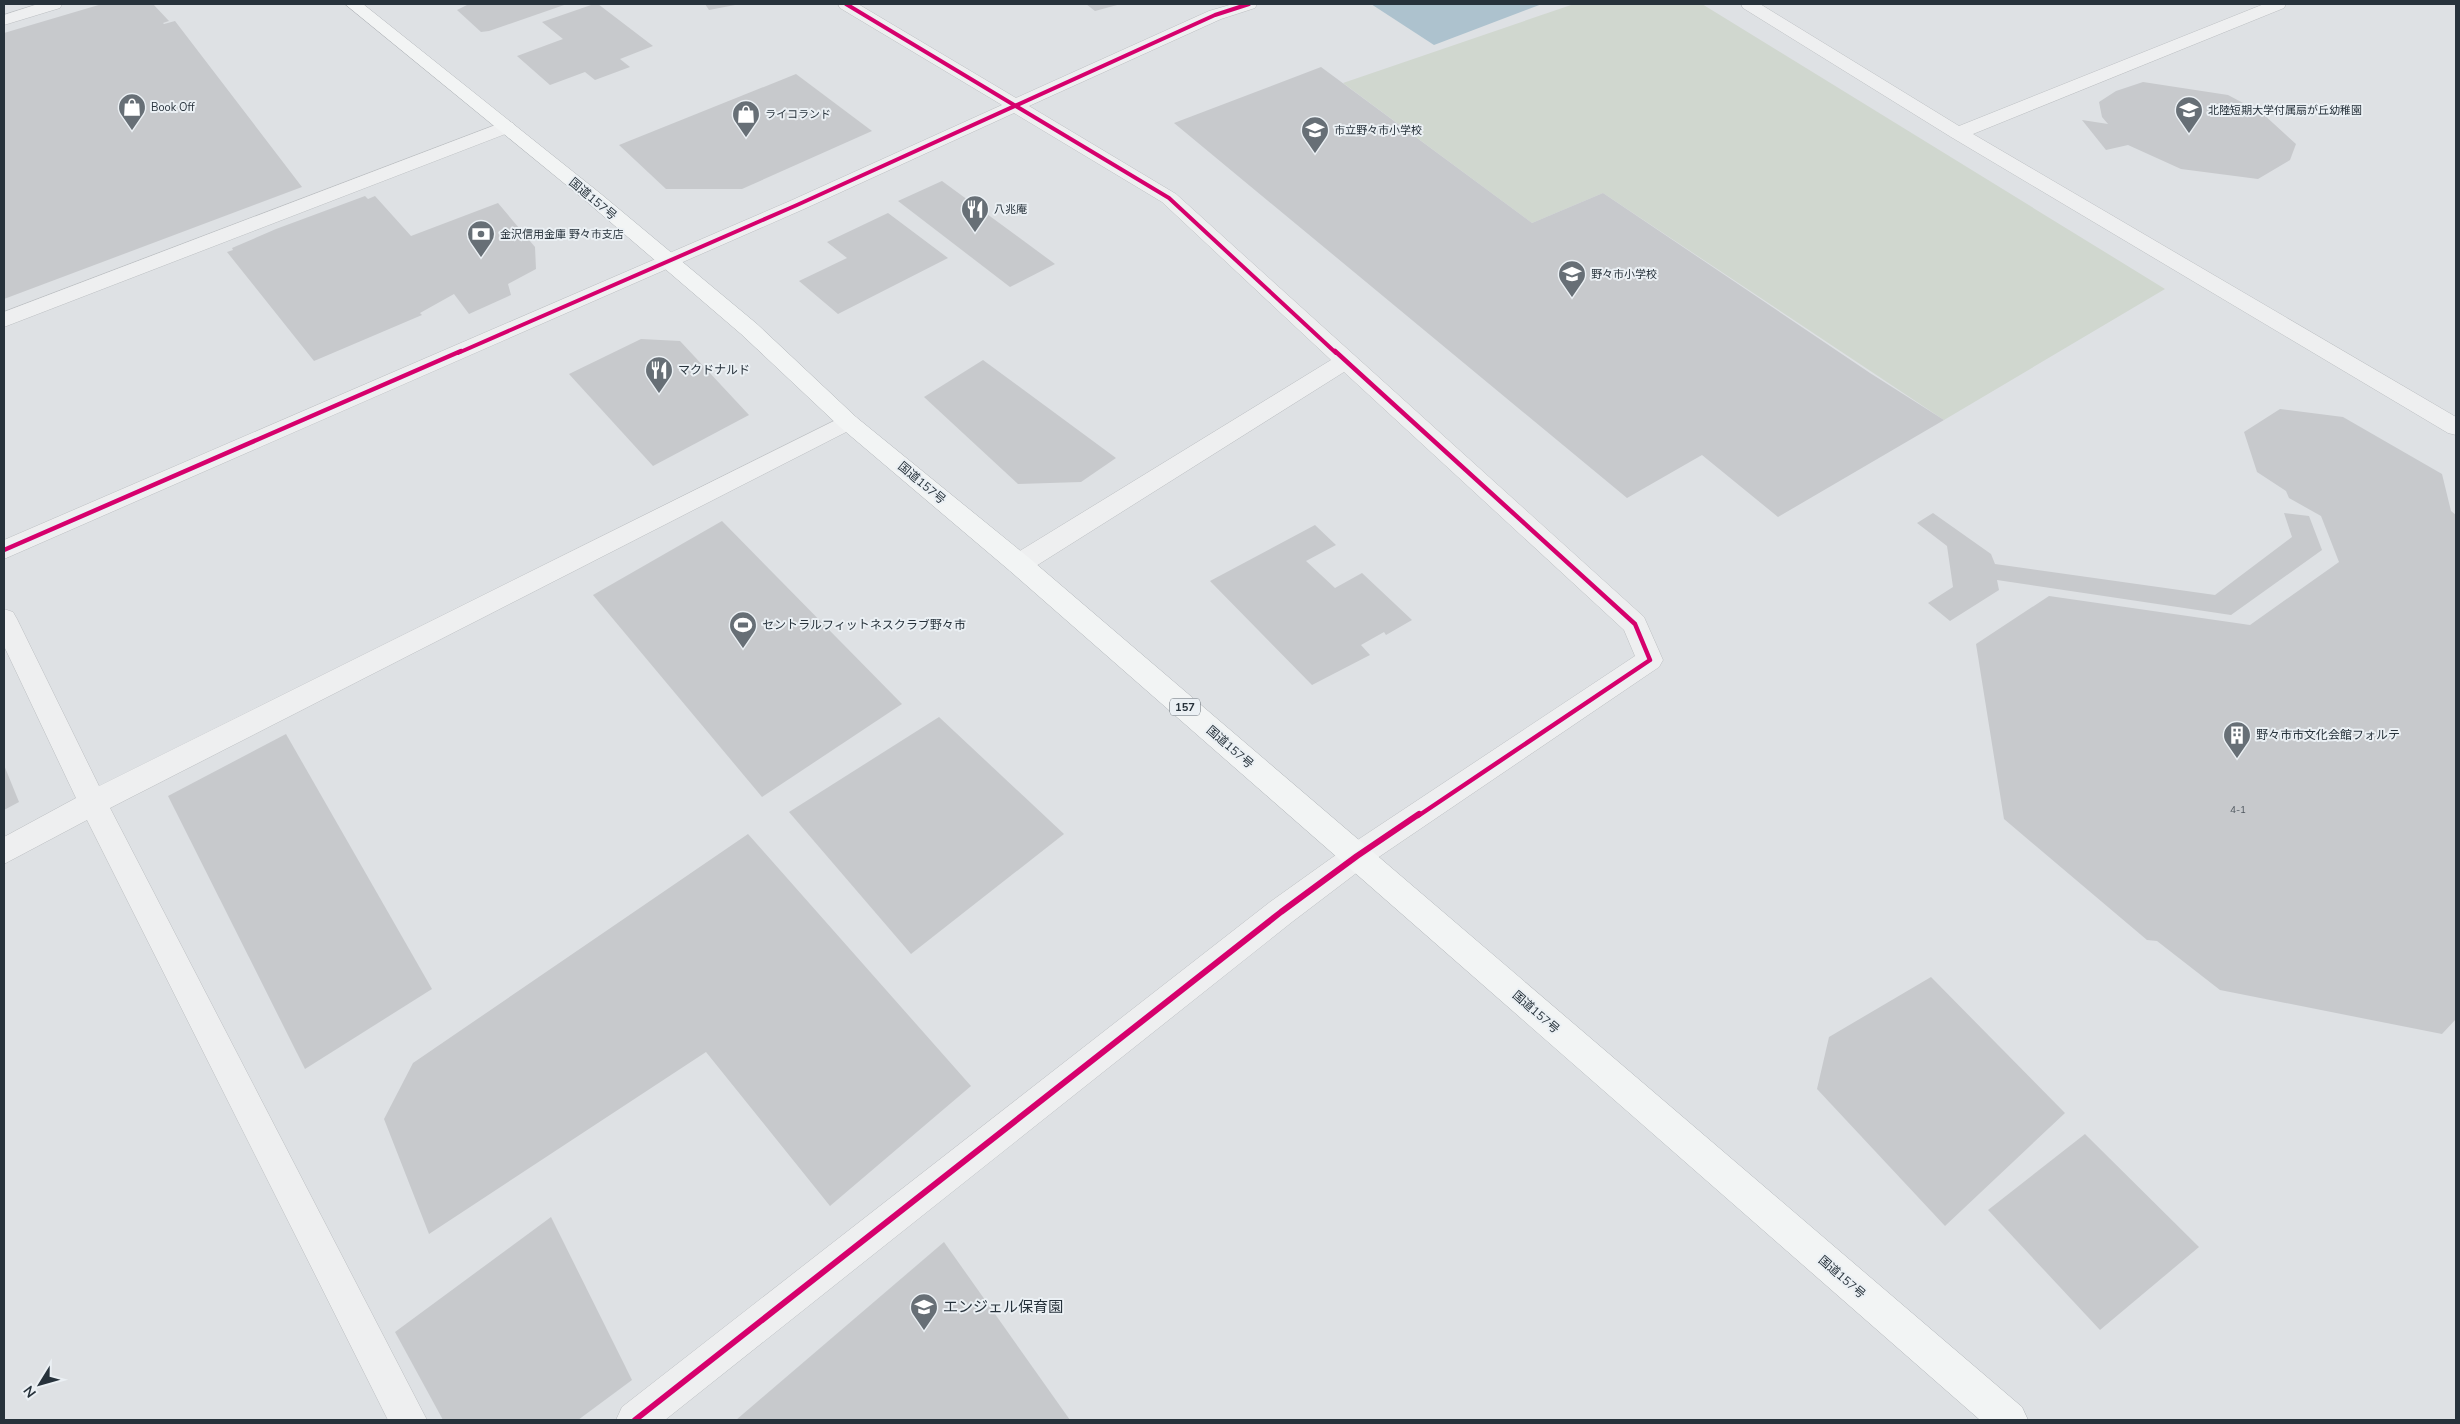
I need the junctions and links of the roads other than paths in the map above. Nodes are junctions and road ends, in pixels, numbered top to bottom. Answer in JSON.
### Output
{"nodes":[{"id":1,"x":54,"y":4,"type":"edge"},
{"id":2,"x":353,"y":4,"type":"edge"},
{"id":3,"x":846,"y":4,"type":"edge"},
{"id":4,"x":1248,"y":4,"type":"edge"},
{"id":5,"x":1749,"y":4,"type":"edge"},
{"id":6,"x":2278,"y":4,"type":"edge"},
{"id":7,"x":4,"y":20,"type":"edge"},
{"id":8,"x":1015,"y":107,"type":"junction"},
{"id":9,"x":506,"y":127,"type":"junction"},
{"id":10,"x":1958,"y":134,"type":"junction"},
{"id":11,"x":666,"y":261,"type":"junction"},
{"id":12,"x":4,"y":320,"type":"edge"},
{"id":13,"x":1345,"y":362,"type":"junction"},
{"id":14,"x":848,"y":422,"type":"junction"},
{"id":15,"x":2456,"y":426,"type":"edge"},
{"id":16,"x":4,"y":550,"type":"edge"},
{"id":17,"x":1019,"y":564,"type":"junction"},
{"id":18,"x":4,"y":619,"type":"edge"},
{"id":19,"x":93,"y":803,"type":"junction"},
{"id":20,"x":4,"y":851,"type":"edge"},
{"id":21,"x":1357,"y":856,"type":"junction"},
{"id":22,"x":408,"y":1420,"type":"edge"},
{"id":23,"x":635,"y":1420,"type":"edge"},
{"id":24,"x":2008,"y":1420,"type":"edge"}],
"edges":[{"from":1,"to":7,"type":"street"},
{"from":2,"to":9,"type":"highway","name":"国道157号","number":"157"},
{"from":3,"to":8,"type":"street"},
{"from":4,"to":8,"type":"street"},
{"from":5,"to":10,"type":"street"},
{"from":6,"to":10,"type":"street"},
{"from":8,"to":11,"type":"street"},
{"from":8,"to":13,"type":"street"},
{"from":9,"to":11,"type":"highway","name":"国道157号","number":"157"},
{"from":9,"to":12,"type":"street"},
{"from":10,"to":15,"type":"street"},
{"from":11,"to":14,"type":"highway","name":"国道157号","number":"157"},
{"from":11,"to":16,"type":"street"},
{"from":13,"to":17,"type":"street"},
{"from":13,"to":21,"type":"street"},
{"from":14,"to":17,"type":"highway","name":"国道157号","number":"157"},
{"from":14,"to":19,"type":"street"},
{"from":17,"to":21,"type":"highway","name":"国道157号","number":"157"},
{"from":18,"to":19,"type":"street"},
{"from":19,"to":20,"type":"street"},
{"from":19,"to":22,"type":"street"},
{"from":21,"to":23,"type":"street"},
{"from":21,"to":24,"type":"highway","name":"国道157号","number":"157"}]}
